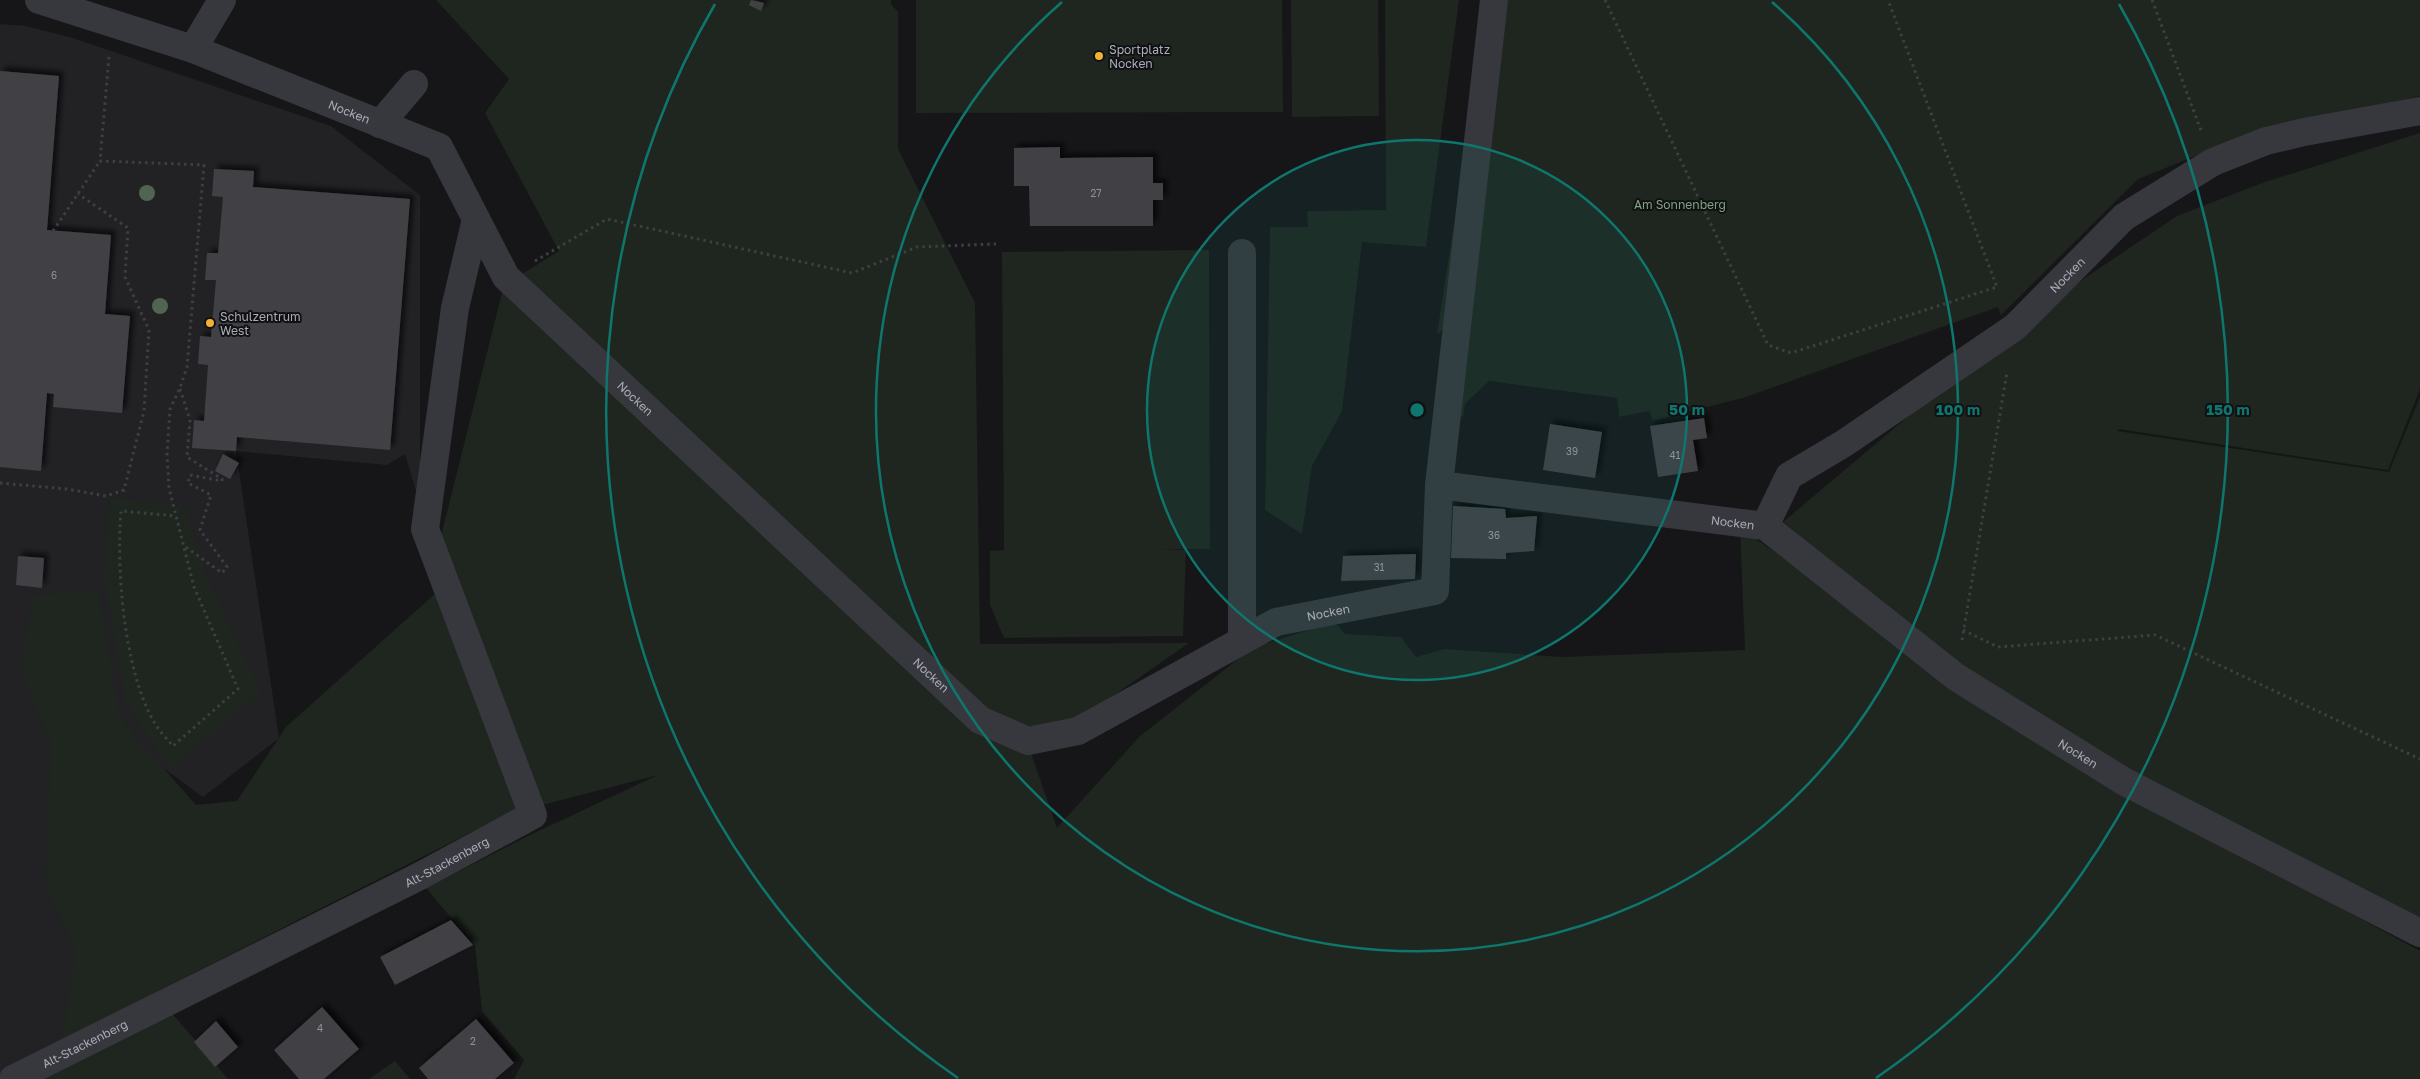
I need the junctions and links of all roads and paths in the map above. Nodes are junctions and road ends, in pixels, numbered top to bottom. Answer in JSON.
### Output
{"nodes":[{"id":1,"x":39,"y":0,"type":"edge"},
{"id":2,"x":222,"y":0,"type":"edge"},
{"id":3,"x":1494,"y":0,"type":"edge"},
{"id":4,"x":1605,"y":0,"type":"edge"},
{"id":5,"x":1888,"y":0,"type":"edge"},
{"id":6,"x":2152,"y":0,"type":"edge"},
{"id":7,"x":113,"y":24,"type":"junction"},
{"id":8,"x":193,"y":49,"type":"junction"},
{"id":9,"x":414,"y":84,"type":"dead end"},
{"id":10,"x":2420,"y":111,"type":"edge"},
{"id":11,"x":380,"y":124,"type":"junction"},
{"id":12,"x":100,"y":161,"type":"junction"},
{"id":13,"x":2213,"y":162,"type":"junction"},
{"id":14,"x":78,"y":194,"type":"junction"},
{"id":15,"x":476,"y":219,"type":"junction"},
{"id":16,"x":54,"y":231,"type":"dead end"},
{"id":17,"x":996,"y":244,"type":"dead end"},
{"id":18,"x":1242,"y":253,"type":"dead end"},
{"id":19,"x":506,"y":277,"type":"junction"},
{"id":20,"x":2015,"y":327,"type":"junction"},
{"id":21,"x":180,"y":388,"type":"junction"},
{"id":22,"x":0,"y":483,"type":"edge"},
{"id":23,"x":1439,"y":485,"type":"junction"},
{"id":24,"x":176,"y":516,"type":"junction"},
{"id":25,"x":1765,"y":526,"type":"junction"},
{"id":26,"x":182,"y":545,"type":"junction"},
{"id":27,"x":1964,"y":630,"type":"junction"},
{"id":28,"x":1242,"y":639,"type":"junction"},
{"id":29,"x":1956,"y":677,"type":"junction"},
{"id":30,"x":2420,"y":759,"type":"edge"},
{"id":31,"x":2420,"y":933,"type":"edge"},
{"id":32,"x":13,"y":1079,"type":"edge"}],
"edges":[{"from":1,"to":7,"type":"street","name":"Nocken"},
{"from":2,"to":8,"type":"street"},
{"from":3,"to":23,"type":"street"},
{"from":4,"to":5,"type":"path"},
{"from":6,"to":13,"type":"path"},
{"from":7,"to":8,"type":"street","name":"Nocken"},
{"from":7,"to":12,"type":"path"},
{"from":8,"to":11,"type":"street","name":"Nocken"},
{"from":9,"to":11,"type":"street"},
{"from":10,"to":13,"type":"street","name":"Nocken"},
{"from":11,"to":15,"type":"street","name":"Nocken"},
{"from":12,"to":14,"type":"path"},
{"from":12,"to":21,"type":"path"},
{"from":13,"to":20,"type":"street","name":"Nocken"},
{"from":14,"to":16,"type":"path"},
{"from":14,"to":22,"type":"path"},
{"from":15,"to":19,"type":"street","name":"Nocken"},
{"from":15,"to":32,"type":"street","name":"Alt-Stackenberg"},
{"from":17,"to":19,"type":"path"},
{"from":18,"to":28,"type":"street"},
{"from":19,"to":28,"type":"street","name":"Nocken"},
{"from":20,"to":25,"type":"street","name":"Nocken"},
{"from":20,"to":27,"type":"path"},
{"from":21,"to":24,"type":"path"},
{"from":21,"to":26,"type":"path"},
{"from":23,"to":25,"type":"street","name":"Nocken"},
{"from":23,"to":28,"type":"street","name":"Nocken"},
{"from":24,"to":26,"type":"path"},
{"from":24,"to":26,"type":"path"},
{"from":25,"to":29,"type":"street","name":"Nocken"},
{"from":27,"to":29,"type":"path"},
{"from":27,"to":30,"type":"path"},
{"from":29,"to":31,"type":"street","name":"Nocken"}]}
